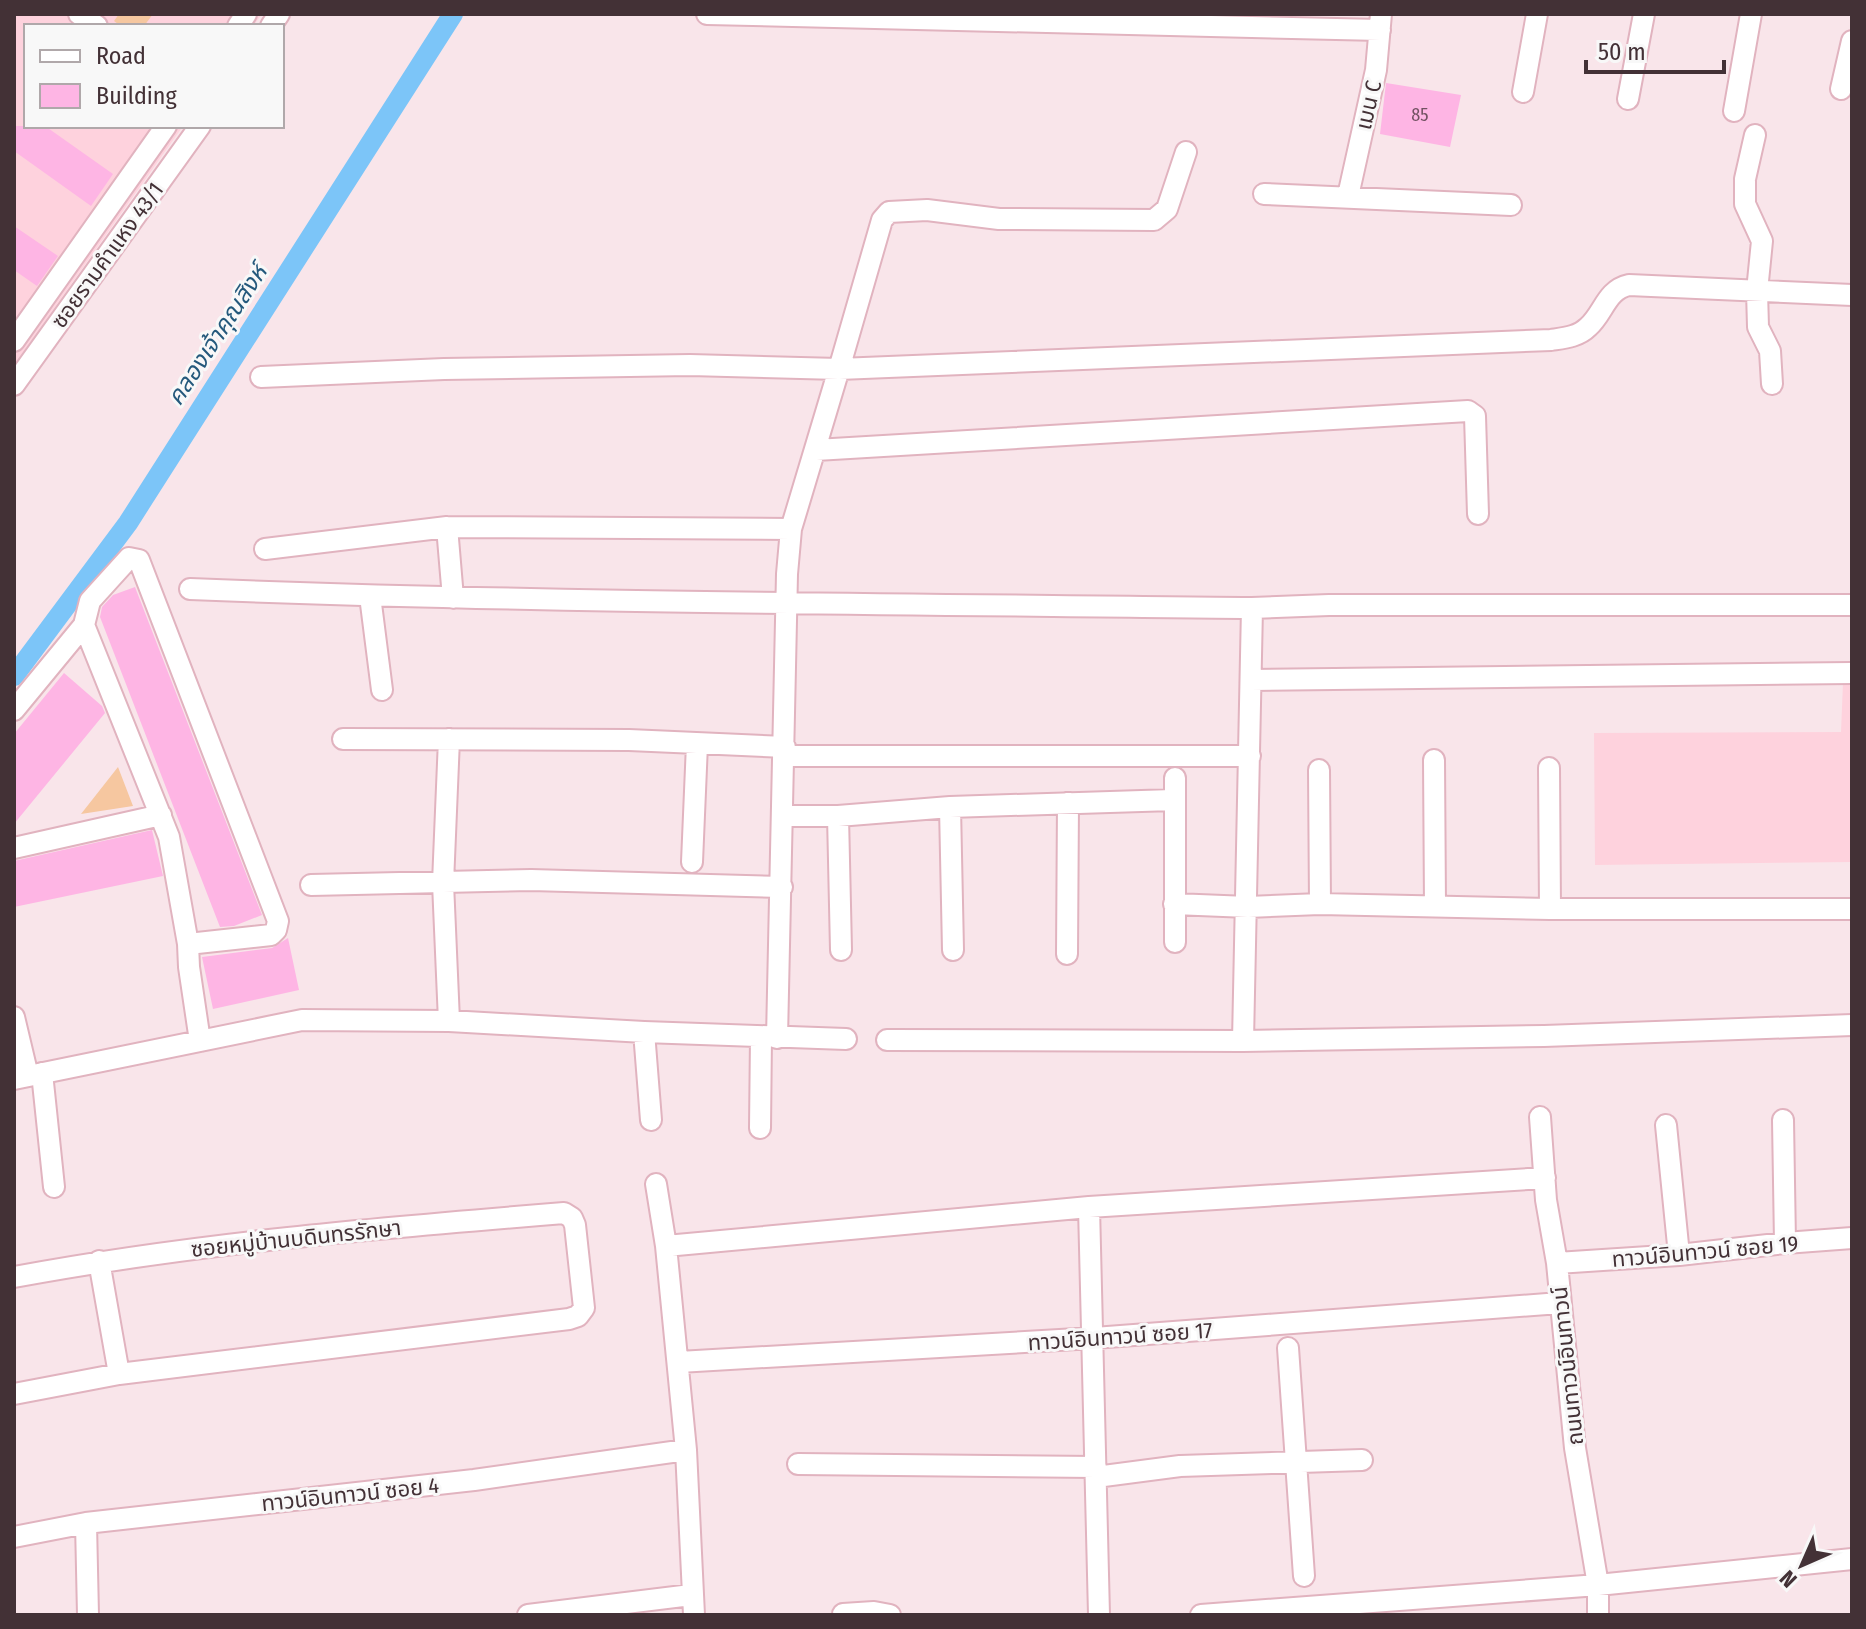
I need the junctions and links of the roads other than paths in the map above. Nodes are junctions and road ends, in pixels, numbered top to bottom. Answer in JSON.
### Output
{"nodes":[{"id":1,"x":707,"y":14,"type":"edge"},
{"id":2,"x":1537,"y":14,"type":"edge"},
{"id":3,"x":1644,"y":14,"type":"edge"},
{"id":4,"x":1751,"y":14,"type":"edge"},
{"id":5,"x":1380,"y":22,"type":"edge"},
{"id":6,"x":1852,"y":41,"type":"edge"},
{"id":7,"x":1841,"y":89,"type":"dead end"},
{"id":8,"x":1523,"y":92,"type":"dead end"},
{"id":9,"x":1628,"y":99,"type":"dead end"},
{"id":10,"x":1734,"y":111,"type":"dead end"},
{"id":11,"x":165,"y":128,"type":"edge"},
{"id":12,"x":199,"y":128,"type":"edge"},
{"id":13,"x":1755,"y":135,"type":"dead end"},
{"id":14,"x":1186,"y":152,"type":"dead end"},
{"id":15,"x":1264,"y":194,"type":"dead end"},
{"id":16,"x":1348,"y":196,"type":"junction"},
{"id":17,"x":1511,"y":205,"type":"dead end"},
{"id":18,"x":1757,"y":291,"type":"junction"},
{"id":19,"x":1852,"y":295,"type":"edge"},
{"id":20,"x":14,"y":341,"type":"edge"},
{"id":21,"x":839,"y":369,"type":"junction"},
{"id":22,"x":261,"y":377,"type":"dead end"},
{"id":23,"x":1772,"y":384,"type":"dead end"},
{"id":24,"x":14,"y":385,"type":"edge"},
{"id":25,"x":816,"y":450,"type":"junction"},
{"id":26,"x":1478,"y":514,"type":"dead end"},
{"id":27,"x":447,"y":527,"type":"junction"},
{"id":28,"x":791,"y":529,"type":"junction"},
{"id":29,"x":265,"y":549,"type":"dead end"},
{"id":30,"x":190,"y":589,"type":"dead end"},
{"id":31,"x":370,"y":596,"type":"junction"},
{"id":32,"x":453,"y":598,"type":"junction"},
{"id":33,"x":787,"y":603,"type":"junction"},
{"id":34,"x":1852,"y":605,"type":"edge"},
{"id":35,"x":1252,"y":608,"type":"junction"},
{"id":36,"x":84,"y":625,"type":"junction"},
{"id":37,"x":1852,"y":673,"type":"edge"},
{"id":38,"x":1251,"y":680,"type":"junction"},
{"id":39,"x":382,"y":690,"type":"dead end"},
{"id":40,"x":14,"y":710,"type":"edge"},
{"id":41,"x":343,"y":739,"type":"dead end"},
{"id":42,"x":449,"y":739,"type":"junction"},
{"id":43,"x":697,"y":744,"type":"junction"},
{"id":44,"x":785,"y":752,"type":"junction"},
{"id":45,"x":1250,"y":756,"type":"junction"},
{"id":46,"x":1434,"y":760,"type":"dead end"},
{"id":47,"x":1549,"y":768,"type":"dead end"},
{"id":48,"x":1319,"y":770,"type":"dead end"},
{"id":49,"x":1175,"y":778,"type":"dead end"},
{"id":50,"x":1173,"y":800,"type":"junction"},
{"id":51,"x":1068,"y":803,"type":"junction"},
{"id":52,"x":950,"y":807,"type":"junction"},
{"id":53,"x":161,"y":815,"type":"junction"},
{"id":54,"x":782,"y":816,"type":"junction"},
{"id":55,"x":838,"y":816,"type":"junction"},
{"id":56,"x":14,"y":848,"type":"edge"},
{"id":57,"x":692,"y":862,"type":"dead end"},
{"id":58,"x":443,"y":883,"type":"junction"},
{"id":59,"x":311,"y":885,"type":"dead end"},
{"id":60,"x":782,"y":887,"type":"junction"},
{"id":61,"x":1174,"y":904,"type":"junction"},
{"id":62,"x":1320,"y":904,"type":"junction"},
{"id":63,"x":1435,"y":906,"type":"junction"},
{"id":64,"x":1248,"y":907,"type":"junction"},
{"id":65,"x":1550,"y":909,"type":"junction"},
{"id":66,"x":1852,"y":909,"type":"edge"},
{"id":67,"x":1175,"y":942,"type":"dead end"},
{"id":68,"x":188,"y":944,"type":"junction"},
{"id":69,"x":841,"y":950,"type":"dead end"},
{"id":70,"x":953,"y":950,"type":"dead end"},
{"id":71,"x":1067,"y":954,"type":"dead end"},
{"id":72,"x":14,"y":1017,"type":"edge"},
{"id":73,"x":449,"y":1021,"type":"junction"},
{"id":74,"x":1852,"y":1025,"type":"edge"},
{"id":75,"x":644,"y":1032,"type":"junction"},
{"id":76,"x":769,"y":1037,"type":"junction"},
{"id":77,"x":846,"y":1039,"type":"dead end"},
{"id":78,"x":887,"y":1040,"type":"dead end"},
{"id":79,"x":200,"y":1041,"type":"junction"},
{"id":80,"x":1243,"y":1041,"type":"junction"},
{"id":81,"x":28,"y":1076,"type":"edge"},
{"id":82,"x":1540,"y":1117,"type":"dead end"},
{"id":83,"x":651,"y":1120,"type":"dead end"},
{"id":84,"x":1783,"y":1120,"type":"dead end"},
{"id":85,"x":1666,"y":1125,"type":"dead end"},
{"id":86,"x":760,"y":1128,"type":"dead end"},
{"id":87,"x":1545,"y":1178,"type":"junction"},
{"id":88,"x":656,"y":1184,"type":"dead end"},
{"id":89,"x":54,"y":1187,"type":"dead end"},
{"id":90,"x":1089,"y":1207,"type":"junction"},
{"id":91,"x":1852,"y":1238,"type":"edge"},
{"id":92,"x":1785,"y":1243,"type":"junction"},
{"id":93,"x":666,"y":1246,"type":"junction"},
{"id":94,"x":1679,"y":1255,"type":"junction"},
{"id":95,"x":99,"y":1261,"type":"junction"},
{"id":96,"x":1557,"y":1263,"type":"junction"},
{"id":97,"x":14,"y":1277,"type":"edge"},
{"id":98,"x":1560,"y":1303,"type":"junction"},
{"id":99,"x":1094,"y":1338,"type":"junction"},
{"id":100,"x":1288,"y":1348,"type":"dead end"},
{"id":101,"x":679,"y":1362,"type":"junction"},
{"id":102,"x":119,"y":1374,"type":"junction"},
{"id":103,"x":14,"y":1394,"type":"edge"},
{"id":104,"x":686,"y":1450,"type":"junction"},
{"id":105,"x":1362,"y":1460,"type":"dead end"},
{"id":106,"x":1295,"y":1462,"type":"junction"},
{"id":107,"x":798,"y":1464,"type":"dead end"},
{"id":108,"x":1096,"y":1472,"type":"junction"},
{"id":109,"x":86,"y":1523,"type":"junction"},
{"id":110,"x":14,"y":1537,"type":"edge"},
{"id":111,"x":1852,"y":1559,"type":"edge"},
{"id":112,"x":1304,"y":1576,"type":"dead end"},
{"id":113,"x":1598,"y":1585,"type":"junction"},
{"id":114,"x":692,"y":1605,"type":"edge"},
{"id":115,"x":1424,"y":1607,"type":"edge"},
{"id":116,"x":1261,"y":1613,"type":"edge"},
{"id":117,"x":843,"y":1614,"type":"edge"},
{"id":118,"x":88,"y":1615,"type":"edge"},
{"id":119,"x":528,"y":1615,"type":"edge"},
{"id":120,"x":890,"y":1615,"type":"edge"},
{"id":121,"x":1099,"y":1615,"type":"edge"},
{"id":122,"x":1201,"y":1615,"type":"edge"},
{"id":123,"x":1598,"y":1615,"type":"edge"}],
"edges":[{"from":1,"to":5,"type":"street"},
{"from":2,"to":8,"type":"street"},
{"from":3,"to":9,"type":"street"},
{"from":4,"to":10,"type":"street"},
{"from":5,"to":16,"type":"street","name":"เมน C"},
{"from":6,"to":7,"type":"street"},
{"from":11,"to":20,"type":"street"},
{"from":12,"to":24,"type":"street","name":"ซอยรามคำแหง 43/1"},
{"from":13,"to":18,"type":"street"},
{"from":14,"to":21,"type":"street"},
{"from":15,"to":16,"type":"street"},
{"from":16,"to":17,"type":"street"},
{"from":18,"to":19,"type":"street"},
{"from":18,"to":21,"type":"street"},
{"from":18,"to":23,"type":"street"},
{"from":21,"to":22,"type":"street"},
{"from":21,"to":25,"type":"street"},
{"from":25,"to":26,"type":"street"},
{"from":25,"to":28,"type":"street"},
{"from":27,"to":28,"type":"street"},
{"from":27,"to":29,"type":"street"},
{"from":27,"to":32,"type":"street"},
{"from":28,"to":33,"type":"street"},
{"from":30,"to":31,"type":"street"},
{"from":31,"to":32,"type":"street"},
{"from":31,"to":39,"type":"street"},
{"from":32,"to":33,"type":"street"},
{"from":33,"to":35,"type":"street"},
{"from":33,"to":44,"type":"street"},
{"from":34,"to":35,"type":"street"},
{"from":35,"to":38,"type":"street"},
{"from":36,"to":40,"type":"street"},
{"from":36,"to":53,"type":"street"},
{"from":36,"to":68,"type":"street"},
{"from":37,"to":38,"type":"street"},
{"from":38,"to":45,"type":"street"},
{"from":41,"to":42,"type":"street"},
{"from":42,"to":43,"type":"street"},
{"from":42,"to":58,"type":"street"},
{"from":43,"to":44,"type":"street"},
{"from":43,"to":57,"type":"street"},
{"from":44,"to":45,"type":"street"},
{"from":44,"to":54,"type":"street"},
{"from":45,"to":64,"type":"street"},
{"from":46,"to":63,"type":"street"},
{"from":47,"to":65,"type":"street"},
{"from":48,"to":62,"type":"street"},
{"from":49,"to":50,"type":"street"},
{"from":50,"to":51,"type":"street"},
{"from":50,"to":61,"type":"street"},
{"from":51,"to":52,"type":"street"},
{"from":51,"to":71,"type":"street"},
{"from":52,"to":55,"type":"street"},
{"from":52,"to":70,"type":"street"},
{"from":53,"to":56,"type":"street"},
{"from":53,"to":68,"type":"street"},
{"from":54,"to":55,"type":"street"},
{"from":54,"to":60,"type":"street"},
{"from":55,"to":69,"type":"street"},
{"from":58,"to":59,"type":"street"},
{"from":58,"to":60,"type":"street"},
{"from":58,"to":73,"type":"street"},
{"from":60,"to":76,"type":"street"},
{"from":61,"to":64,"type":"street"},
{"from":61,"to":67,"type":"street"},
{"from":62,"to":63,"type":"street"},
{"from":62,"to":64,"type":"street"},
{"from":63,"to":65,"type":"street"},
{"from":64,"to":80,"type":"street"},
{"from":65,"to":66,"type":"street"},
{"from":68,"to":79,"type":"street"},
{"from":72,"to":81,"type":"street"},
{"from":73,"to":75,"type":"street"},
{"from":73,"to":79,"type":"street"},
{"from":74,"to":80,"type":"street"},
{"from":75,"to":76,"type":"street"},
{"from":75,"to":83,"type":"street"},
{"from":76,"to":77,"type":"street"},
{"from":76,"to":86,"type":"street"},
{"from":78,"to":80,"type":"street"},
{"from":79,"to":81,"type":"street"},
{"from":81,"to":89,"type":"street"},
{"from":82,"to":87,"type":"street","name":"ถนนทาวน์อินทาวน์"},
{"from":84,"to":92,"type":"street"},
{"from":85,"to":94,"type":"street"},
{"from":87,"to":90,"type":"street"},
{"from":87,"to":96,"type":"street","name":"ถนนทาวน์อินทาวน์"},
{"from":88,"to":93,"type":"street"},
{"from":90,"to":93,"type":"street"},
{"from":90,"to":99,"type":"street"},
{"from":91,"to":92,"type":"street","name":"ทาวน์อินทาวน์ ซอย 19"},
{"from":92,"to":94,"type":"street","name":"ทาวน์อินทาวน์ ซอย 19"},
{"from":93,"to":101,"type":"street"},
{"from":94,"to":96,"type":"street","name":"ทาวน์อินทาวน์ ซอย 19"},
{"from":95,"to":97,"type":"street","name":"ซอยหมู่บ้านบดินทรรักษา"},
{"from":95,"to":102,"type":"street"},
{"from":95,"to":102,"type":"street","name":"ซอยหมู่บ้านบดินทรรักษา"},
{"from":96,"to":98,"type":"street","name":"ถนนทาวน์อินทาวน์"},
{"from":98,"to":99,"type":"street","name":"ทาวน์อินทาวน์ ซอย 17"},
{"from":98,"to":113,"type":"street","name":"ถนนทาวน์อินทาวน์"},
{"from":99,"to":101,"type":"street","name":"ทาวน์อินทาวน์ ซอย 17"},
{"from":99,"to":108,"type":"street"},
{"from":100,"to":106,"type":"street"},
{"from":101,"to":104,"type":"street"},
{"from":102,"to":103,"type":"street"},
{"from":104,"to":109,"type":"street","name":"ทาวน์อินทาวน์ ซอย 4"},
{"from":104,"to":114,"type":"street"},
{"from":105,"to":106,"type":"street"},
{"from":106,"to":108,"type":"street"},
{"from":106,"to":112,"type":"street"},
{"from":107,"to":108,"type":"street"},
{"from":108,"to":121,"type":"street"},
{"from":109,"to":110,"type":"street","name":"ทาวน์อินทาวน์ ซอย 4"},
{"from":109,"to":118,"type":"street"},
{"from":111,"to":113,"type":"street"},
{"from":113,"to":115,"type":"street"},
{"from":113,"to":123,"type":"street","name":"ถนนทาวน์อินทาวน์"},
{"from":114,"to":119,"type":"street"},
{"from":115,"to":116,"type":"street"},
{"from":116,"to":122,"type":"street"},
{"from":117,"to":120,"type":"street"}]}
